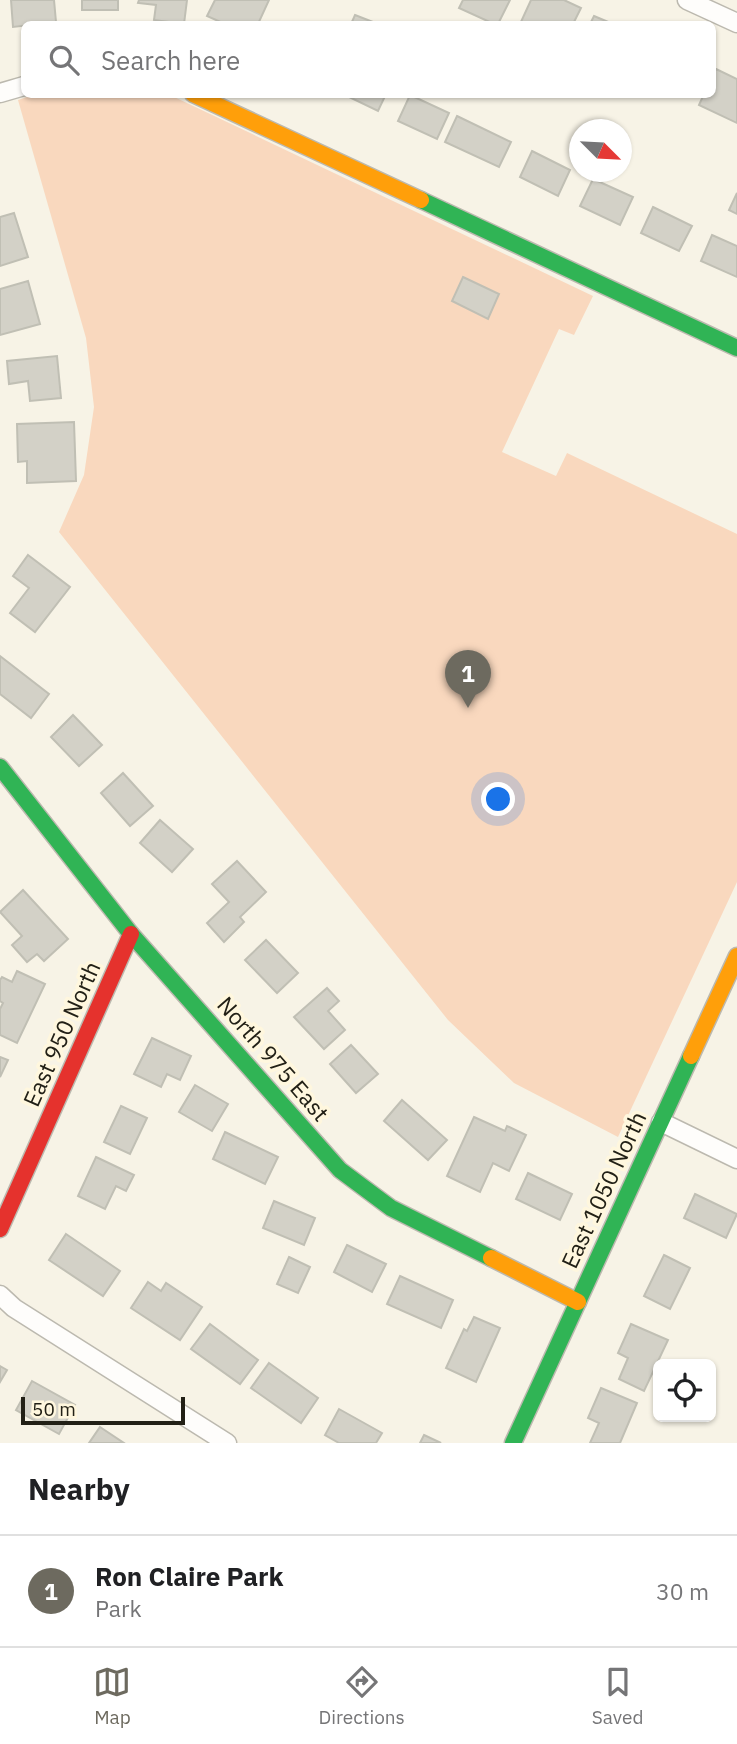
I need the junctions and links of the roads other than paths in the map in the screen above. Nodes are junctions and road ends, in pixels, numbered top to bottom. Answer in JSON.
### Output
{"nodes":[{"id":1,"x":687,"y":0,"type":"edge"},
{"id":2,"x":737,"y":23,"type":"edge"},
{"id":3,"x":21,"y":87,"type":"edge"},
{"id":4,"x":0,"y":93,"type":"edge"},
{"id":5,"x":202,"y":98,"type":"edge"},
{"id":6,"x":737,"y":348,"type":"edge"},
{"id":7,"x":0,"y":767,"type":"edge"},
{"id":8,"x":131,"y":934,"type":"junction"},
{"id":9,"x":737,"y":956,"type":"edge"},
{"id":10,"x":661,"y":1122,"type":"junction"},
{"id":11,"x":737,"y":1159,"type":"edge"},
{"id":12,"x":0,"y":1229,"type":"edge"},
{"id":13,"x":0,"y":1295,"type":"edge"},
{"id":14,"x":578,"y":1302,"type":"junction"},
{"id":15,"x":200,"y":1436,"type":"edge"},
{"id":16,"x":227,"y":1443,"type":"edge"},
{"id":17,"x":513,"y":1443,"type":"edge"}],
"edges":[{"from":1,"to":2,"type":"street"},
{"from":3,"to":4,"type":"street"},
{"from":5,"to":6,"type":"street"},
{"from":7,"to":8,"type":"street","name":"North 975 East"},
{"from":8,"to":12,"type":"street","name":"East 950 North"},
{"from":8,"to":14,"type":"street","name":"North 975 East"},
{"from":9,"to":10,"type":"street","name":"East 1050 North"},
{"from":10,"to":11,"type":"street"},
{"from":10,"to":14,"type":"street","name":"East 1050 North"},
{"from":13,"to":15,"type":"street"},
{"from":14,"to":17,"type":"street","name":"East 1050 North"},
{"from":15,"to":16,"type":"street"}]}
